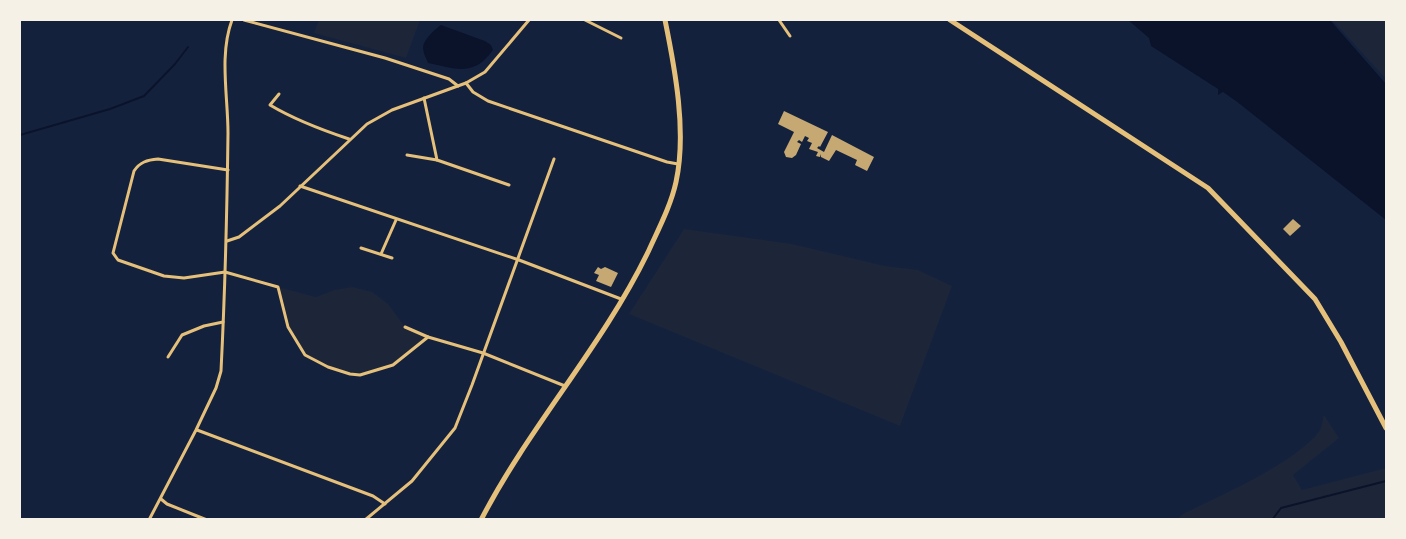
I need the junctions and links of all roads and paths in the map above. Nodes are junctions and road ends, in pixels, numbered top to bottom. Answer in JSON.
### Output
{"nodes":[{"id":1,"x":232,"y":20,"type":"edge"},
{"id":2,"x":244,"y":20,"type":"edge"},
{"id":3,"x":529,"y":20,"type":"edge"},
{"id":4,"x":585,"y":20,"type":"edge"},
{"id":5,"x":665,"y":20,"type":"edge"},
{"id":6,"x":779,"y":20,"type":"edge"},
{"id":7,"x":950,"y":20,"type":"edge"},
{"id":8,"x":790,"y":36,"type":"dead end"},
{"id":9,"x":621,"y":38,"type":"dead end"},
{"id":10,"x":466,"y":82,"type":"junction"},
{"id":11,"x":458,"y":86,"type":"junction"},
{"id":12,"x":279,"y":94,"type":"dead end"},
{"id":13,"x":423,"y":98,"type":"junction"},
{"id":14,"x":349,"y":139,"type":"junction"},
{"id":15,"x":407,"y":155,"type":"dead end"},
{"id":16,"x":554,"y":159,"type":"dead end"},
{"id":17,"x":436,"y":160,"type":"junction"},
{"id":18,"x":678,"y":164,"type":"junction"},
{"id":19,"x":228,"y":170,"type":"junction"},
{"id":20,"x":509,"y":185,"type":"dead end"},
{"id":21,"x":300,"y":186,"type":"junction"},
{"id":22,"x":397,"y":219,"type":"junction"},
{"id":23,"x":227,"y":241,"type":"junction"},
{"id":24,"x":361,"y":248,"type":"dead end"},
{"id":25,"x":381,"y":254,"type":"junction"},
{"id":26,"x":392,"y":258,"type":"dead end"},
{"id":27,"x":519,"y":260,"type":"junction"},
{"id":28,"x":225,"y":272,"type":"junction"},
{"id":29,"x":623,"y":300,"type":"junction"},
{"id":30,"x":223,"y":322,"type":"junction"},
{"id":31,"x":405,"y":327,"type":"dead end"},
{"id":32,"x":428,"y":337,"type":"junction"},
{"id":33,"x":483,"y":353,"type":"junction"},
{"id":34,"x":168,"y":357,"type":"dead end"},
{"id":35,"x":565,"y":386,"type":"junction"},
{"id":36,"x":1386,"y":428,"type":"edge"},
{"id":37,"x":196,"y":430,"type":"junction"},
{"id":38,"x":161,"y":499,"type":"junction"},
{"id":39,"x":385,"y":504,"type":"junction"},
{"id":40,"x":148,"y":519,"type":"edge"},
{"id":41,"x":207,"y":519,"type":"edge"},
{"id":42,"x":365,"y":519,"type":"edge"},
{"id":43,"x":481,"y":519,"type":"edge"}],
"edges":[{"from":1,"to":19,"type":"street"},
{"from":2,"to":11,"type":"street"},
{"from":3,"to":10,"type":"street"},
{"from":4,"to":9,"type":"street"},
{"from":5,"to":18,"type":"main road"},
{"from":6,"to":8,"type":"street"},
{"from":7,"to":36,"type":"main road"},
{"from":10,"to":11,"type":"street"},
{"from":10,"to":18,"type":"street"},
{"from":11,"to":13,"type":"street"},
{"from":12,"to":14,"type":"street"},
{"from":13,"to":14,"type":"street"},
{"from":13,"to":17,"type":"street"},
{"from":14,"to":21,"type":"street"},
{"from":15,"to":17,"type":"street"},
{"from":16,"to":27,"type":"street"},
{"from":17,"to":20,"type":"street"},
{"from":18,"to":29,"type":"main road"},
{"from":19,"to":23,"type":"street"},
{"from":19,"to":28,"type":"street"},
{"from":21,"to":22,"type":"street"},
{"from":21,"to":23,"type":"street"},
{"from":22,"to":25,"type":"street"},
{"from":22,"to":27,"type":"street"},
{"from":23,"to":28,"type":"street"},
{"from":24,"to":25,"type":"street"},
{"from":25,"to":26,"type":"street"},
{"from":27,"to":29,"type":"street"},
{"from":27,"to":33,"type":"street"},
{"from":28,"to":30,"type":"street"},
{"from":28,"to":32,"type":"street"},
{"from":29,"to":35,"type":"main road"},
{"from":30,"to":34,"type":"street"},
{"from":30,"to":37,"type":"street"},
{"from":31,"to":32,"type":"street"},
{"from":32,"to":33,"type":"street"},
{"from":33,"to":35,"type":"street"},
{"from":33,"to":39,"type":"street"},
{"from":35,"to":43,"type":"main road"},
{"from":37,"to":38,"type":"street"},
{"from":37,"to":39,"type":"street"},
{"from":38,"to":40,"type":"street"},
{"from":38,"to":41,"type":"street"},
{"from":39,"to":42,"type":"street"}]}
